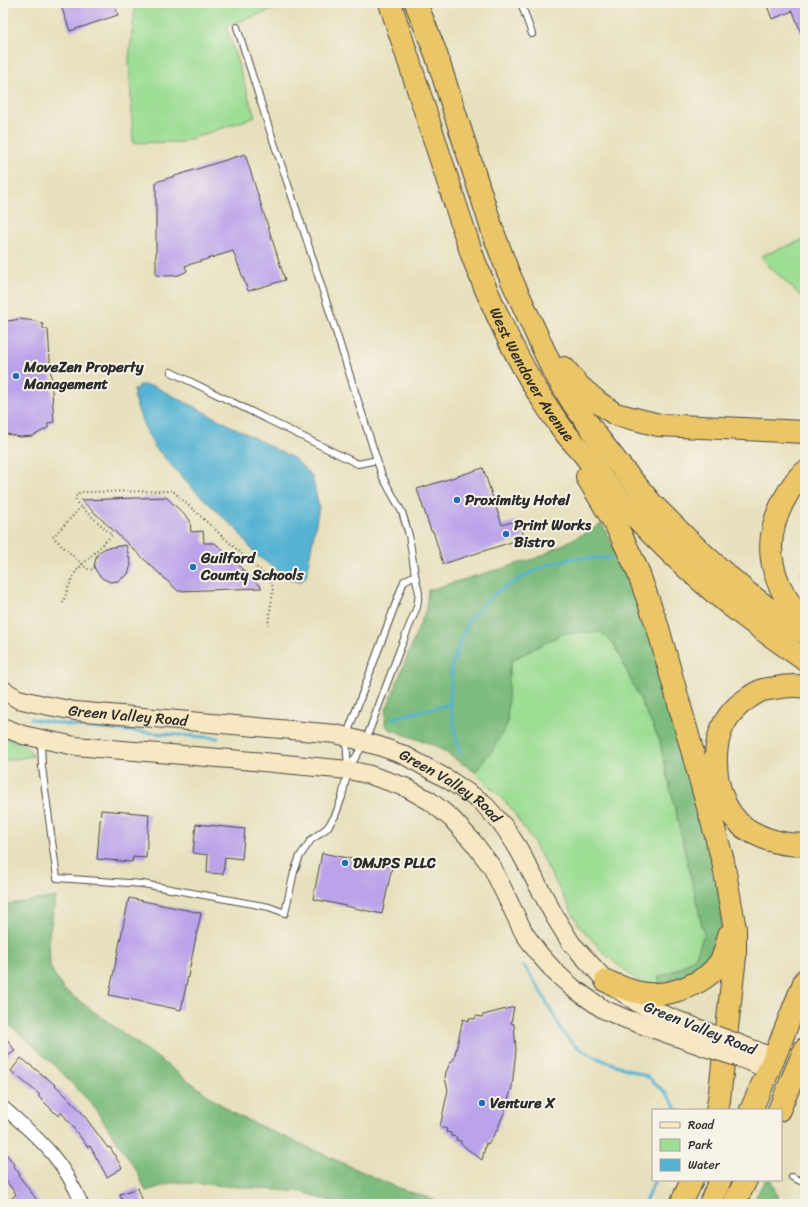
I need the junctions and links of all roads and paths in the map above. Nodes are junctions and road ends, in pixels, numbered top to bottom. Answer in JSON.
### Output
{"nodes":[{"id":1,"x":390,"y":3,"type":"edge"},
{"id":2,"x":416,"y":3,"type":"edge"},
{"id":3,"x":426,"y":3,"type":"edge"},
{"id":4,"x":521,"y":3,"type":"edge"},
{"id":5,"x":237,"y":27,"type":"dead end"},
{"id":6,"x":532,"y":34,"type":"dead end"},
{"id":7,"x":436,"y":54,"type":"junction"},
{"id":8,"x":527,"y":317,"type":"junction"},
{"id":9,"x":171,"y":372,"type":"dead end"},
{"id":10,"x":562,"y":428,"type":"junction"},
{"id":11,"x":805,"y":432,"type":"edge"},
{"id":12,"x":377,"y":460,"type":"junction"},
{"id":13,"x":805,"y":472,"type":"edge"},
{"id":14,"x":81,"y":507,"type":"junction"},
{"id":15,"x":83,"y":564,"type":"junction"},
{"id":16,"x":95,"y":570,"type":"dead end"},
{"id":17,"x":415,"y":575,"type":"junction"},
{"id":18,"x":63,"y":604,"type":"dead end"},
{"id":19,"x":805,"y":622,"type":"edge"},
{"id":20,"x":268,"y":625,"type":"dead end"},
{"id":21,"x":805,"y":633,"type":"edge"},
{"id":22,"x":805,"y":660,"type":"edge"},
{"id":23,"x":805,"y":687,"type":"edge"},
{"id":24,"x":3,"y":690,"type":"edge"},
{"id":25,"x":3,"y":727,"type":"edge"},
{"id":26,"x":346,"y":737,"type":"junction"},
{"id":27,"x":41,"y":739,"type":"junction"},
{"id":28,"x":365,"y":742,"type":"junction"},
{"id":29,"x":348,"y":770,"type":"junction"},
{"id":30,"x":805,"y":844,"type":"edge"},
{"id":31,"x":730,"y":894,"type":"junction"},
{"id":32,"x":805,"y":980,"type":"edge"},
{"id":33,"x":606,"y":981,"type":"junction"},
{"id":34,"x":713,"y":1042,"type":"junction"},
{"id":35,"x":805,"y":1049,"type":"edge"},
{"id":36,"x":772,"y":1064,"type":"junction"},
{"id":37,"x":801,"y":1072,"type":"edge"},
{"id":38,"x":3,"y":1107,"type":"edge"},
{"id":39,"x":717,"y":1109,"type":"edge"},
{"id":40,"x":751,"y":1109,"type":"edge"},
{"id":41,"x":780,"y":1109,"type":"edge"},
{"id":42,"x":792,"y":1177,"type":"dead end"},
{"id":43,"x":692,"y":1181,"type":"edge"},
{"id":44,"x":720,"y":1181,"type":"edge"},
{"id":45,"x":746,"y":1181,"type":"edge"},
{"id":46,"x":805,"y":1183,"type":"edge"},
{"id":47,"x":82,"y":1204,"type":"edge"},
{"id":48,"x":681,"y":1204,"type":"edge"},
{"id":49,"x":710,"y":1204,"type":"edge"},
{"id":50,"x":734,"y":1204,"type":"edge"}],
"edges":[{"from":1,"to":10,"type":"highway","name":"West Wendover Avenue"},
{"from":2,"to":7,"type":"highway","name":"West Wendover Avenue"},
{"from":3,"to":7,"type":"highway"},
{"from":4,"to":6,"type":"lane"},
{"from":5,"to":12,"type":"lane"},
{"from":7,"to":8,"type":"highway","name":"West Wendover Avenue"},
{"from":8,"to":11,"type":"highway"},
{"from":8,"to":21,"type":"highway","name":"West Wendover Avenue"},
{"from":9,"to":12,"type":"lane"},
{"from":10,"to":22,"type":"highway","name":"West Wendover Avenue"},
{"from":10,"to":31,"type":"highway"},
{"from":12,"to":17,"type":"lane"},
{"from":13,"to":19,"type":"highway"},
{"from":14,"to":15,"type":"path"},
{"from":14,"to":15,"type":"path"},
{"from":14,"to":20,"type":"path"},
{"from":15,"to":16,"type":"path"},
{"from":15,"to":18,"type":"path"},
{"from":17,"to":26,"type":"lane"},
{"from":17,"to":28,"type":"lane"},
{"from":23,"to":30,"type":"highway"},
{"from":24,"to":26,"type":"main road","name":"Green Valley Road"},
{"from":25,"to":27,"type":"main road","name":"Green Valley Road"},
{"from":26,"to":28,"type":"main road","name":"Green Valley Road"},
{"from":26,"to":29,"type":"lane"},
{"from":27,"to":29,"type":"main road","name":"Green Valley Road"},
{"from":27,"to":29,"type":"lane"},
{"from":28,"to":29,"type":"lane"},
{"from":28,"to":33,"type":"main road","name":"Green Valley Road"},
{"from":29,"to":34,"type":"main road","name":"Green Valley Road"},
{"from":31,"to":33,"type":"highway"},
{"from":31,"to":39,"type":"highway"},
{"from":32,"to":36,"type":"highway"},
{"from":33,"to":34,"type":"main road","name":"Green Valley Road"},
{"from":34,"to":36,"type":"main road","name":"Green Valley Road","bridge":true},
{"from":35,"to":37,"type":"highway"},
{"from":36,"to":37,"type":"highway","name":"Green Valley Road"},
{"from":36,"to":40,"type":"highway"},
{"from":37,"to":41,"type":"highway"},
{"from":38,"to":47,"type":"street"},
{"from":42,"to":46,"type":"lane"},
{"from":43,"to":48,"type":"highway"},
{"from":44,"to":49,"type":"highway"},
{"from":45,"to":50,"type":"highway"}]}
